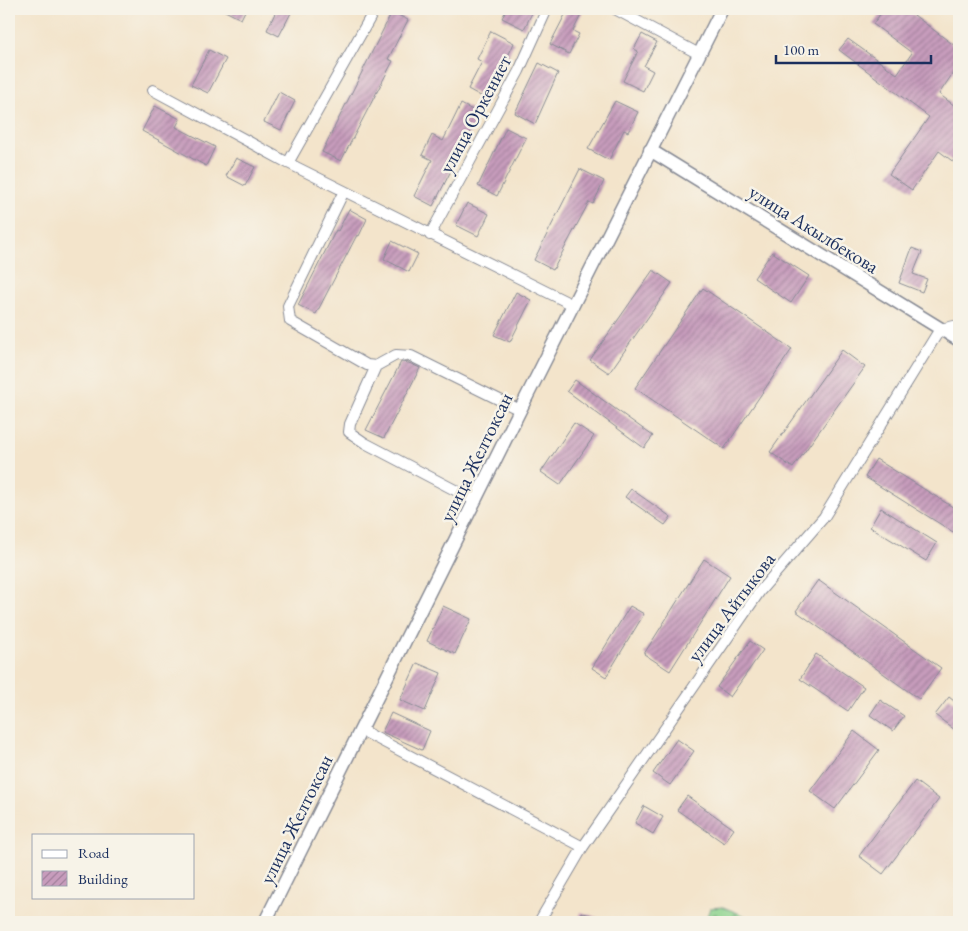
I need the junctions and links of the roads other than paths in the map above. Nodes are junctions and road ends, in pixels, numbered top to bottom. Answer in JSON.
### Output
{"nodes":[{"id":1,"x":375,"y":9,"type":"edge"},
{"id":2,"x":547,"y":9,"type":"edge"},
{"id":3,"x":615,"y":9,"type":"edge"},
{"id":4,"x":722,"y":9,"type":"edge"},
{"id":5,"x":698,"y":54,"type":"junction"},
{"id":6,"x":153,"y":90,"type":"dead end"},
{"id":7,"x":650,"y":150,"type":"junction"},
{"id":8,"x":288,"y":163,"type":"junction"},
{"id":9,"x":344,"y":191,"type":"junction"},
{"id":10,"x":430,"y":235,"type":"junction"},
{"id":11,"x":573,"y":305,"type":"junction"},
{"id":12,"x":959,"y":325,"type":"edge"},
{"id":13,"x":940,"y":329,"type":"junction"},
{"id":14,"x":959,"y":340,"type":"edge"},
{"id":15,"x":376,"y":366,"type":"junction"},
{"id":16,"x":520,"y":410,"type":"junction"},
{"id":17,"x":476,"y":501,"type":"junction"},
{"id":18,"x":361,"y":730,"type":"junction"},
{"id":19,"x":583,"y":847,"type":"junction"},
{"id":20,"x":265,"y":922,"type":"edge"},
{"id":21,"x":539,"y":922,"type":"edge"}],
"edges":[{"from":1,"to":8,"type":"street"},
{"from":2,"to":10,"type":"street","name":"улица Оркениет"},
{"from":3,"to":5,"type":"street"},
{"from":4,"to":5,"type":"street","name":"улица Желтоксан"},
{"from":5,"to":7,"type":"street","name":"улица Желтоксан"},
{"from":6,"to":8,"type":"street"},
{"from":7,"to":11,"type":"street","name":"улица Желтоксан"},
{"from":7,"to":13,"type":"street","name":"улица Акылбекова"},
{"from":8,"to":9,"type":"street"},
{"from":9,"to":10,"type":"street"},
{"from":9,"to":15,"type":"street"},
{"from":10,"to":11,"type":"street"},
{"from":11,"to":16,"type":"street","name":"улица Желтоксан"},
{"from":12,"to":13,"type":"street"},
{"from":13,"to":14,"type":"street","name":"улица Акылбекова"},
{"from":13,"to":19,"type":"street","name":"улица Айтыкова"},
{"from":15,"to":16,"type":"street"},
{"from":15,"to":17,"type":"street"},
{"from":16,"to":17,"type":"street","name":"улица Желтоксан"},
{"from":17,"to":18,"type":"street","name":"улица Желтоксан"},
{"from":18,"to":19,"type":"street"},
{"from":18,"to":20,"type":"street","name":"улица Желтоксан"},
{"from":19,"to":21,"type":"street","name":"улица Айтыкова"}]}
